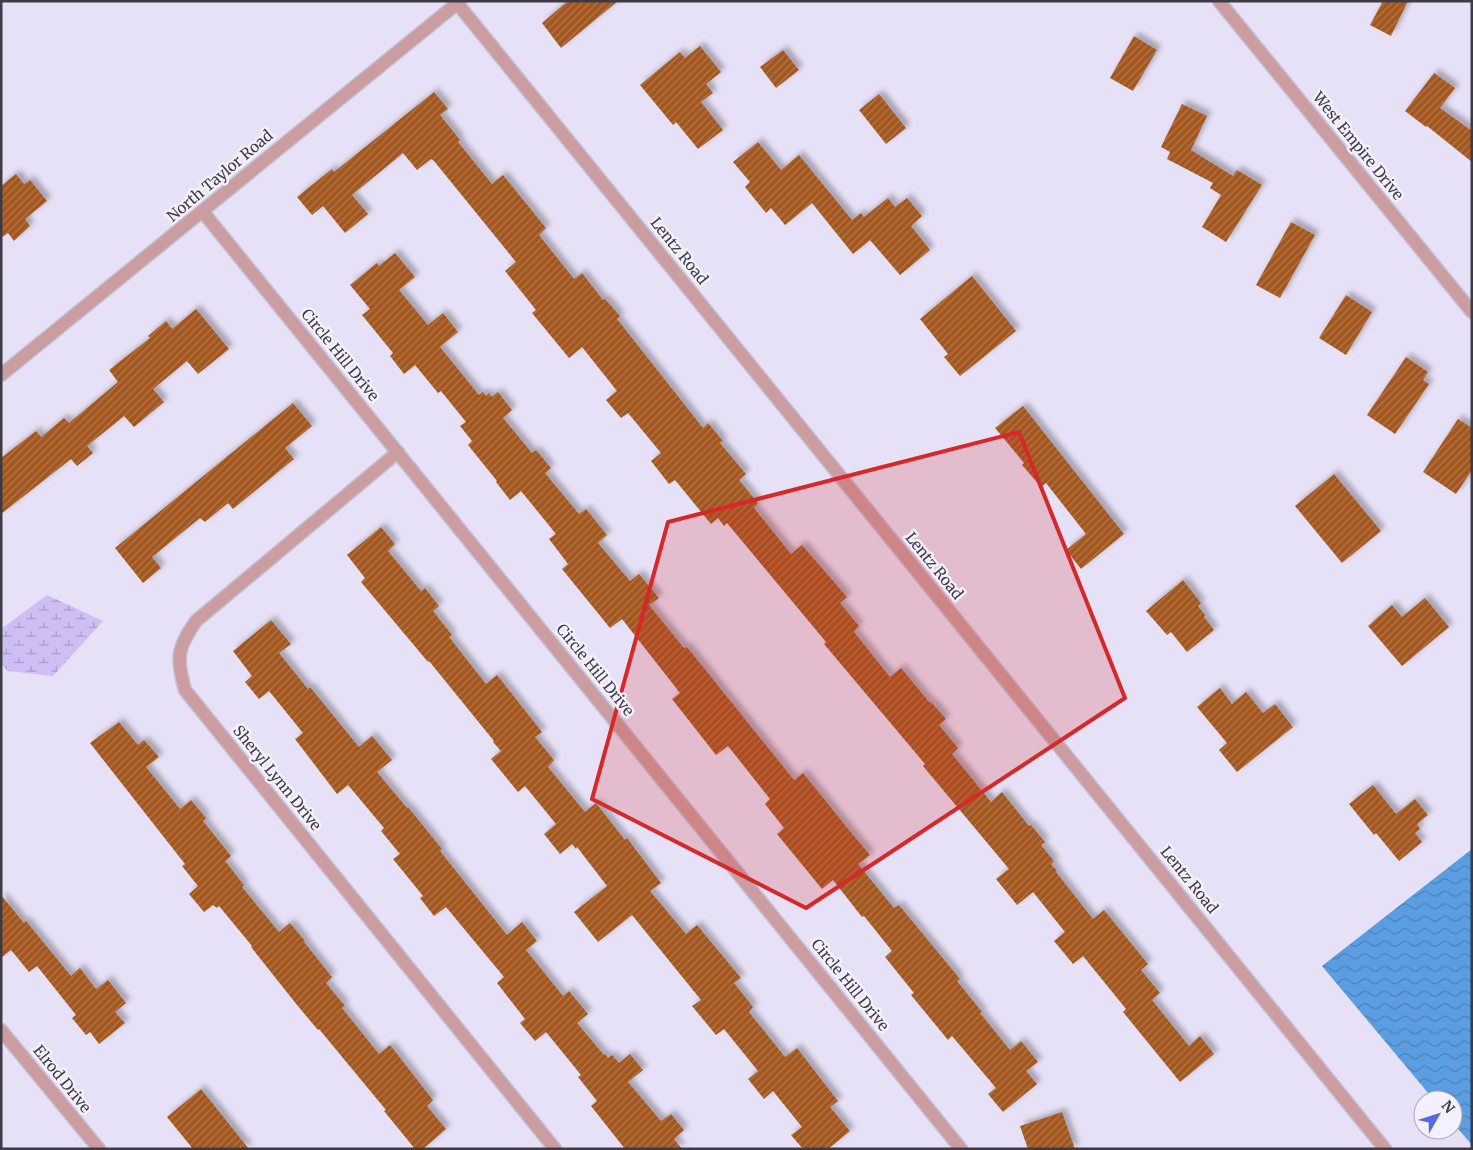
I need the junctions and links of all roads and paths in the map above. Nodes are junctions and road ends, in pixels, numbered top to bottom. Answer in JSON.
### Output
{"nodes":[{"id":1,"x":1219,"y":1,"type":"edge"},
{"id":2,"x":459,"y":2,"type":"edge"},
{"id":3,"x":203,"y":212,"type":"junction"},
{"id":4,"x":1472,"y":312,"type":"edge"},
{"id":5,"x":1,"y":375,"type":"edge"},
{"id":6,"x":398,"y":452,"type":"junction"},
{"id":7,"x":1,"y":1030,"type":"edge"},
{"id":8,"x":99,"y":1149,"type":"edge"},
{"id":9,"x":555,"y":1149,"type":"edge"},
{"id":10,"x":961,"y":1149,"type":"edge"},
{"id":11,"x":1385,"y":1149,"type":"edge"}],
"edges":[{"from":1,"to":4,"type":"street","name":"West Empire Drive"},
{"from":2,"to":3,"type":"street","name":"North Taylor Road"},
{"from":2,"to":11,"type":"street","name":"Lentz Road"},
{"from":3,"to":5,"type":"street","name":"North Taylor Road"},
{"from":3,"to":6,"type":"street","name":"Circle Hill Drive"},
{"from":6,"to":9,"type":"street","name":"Sheryl Lynn Drive"},
{"from":6,"to":10,"type":"street","name":"Circle Hill Drive"},
{"from":7,"to":8,"type":"street","name":"Elrod Drive"}]}
